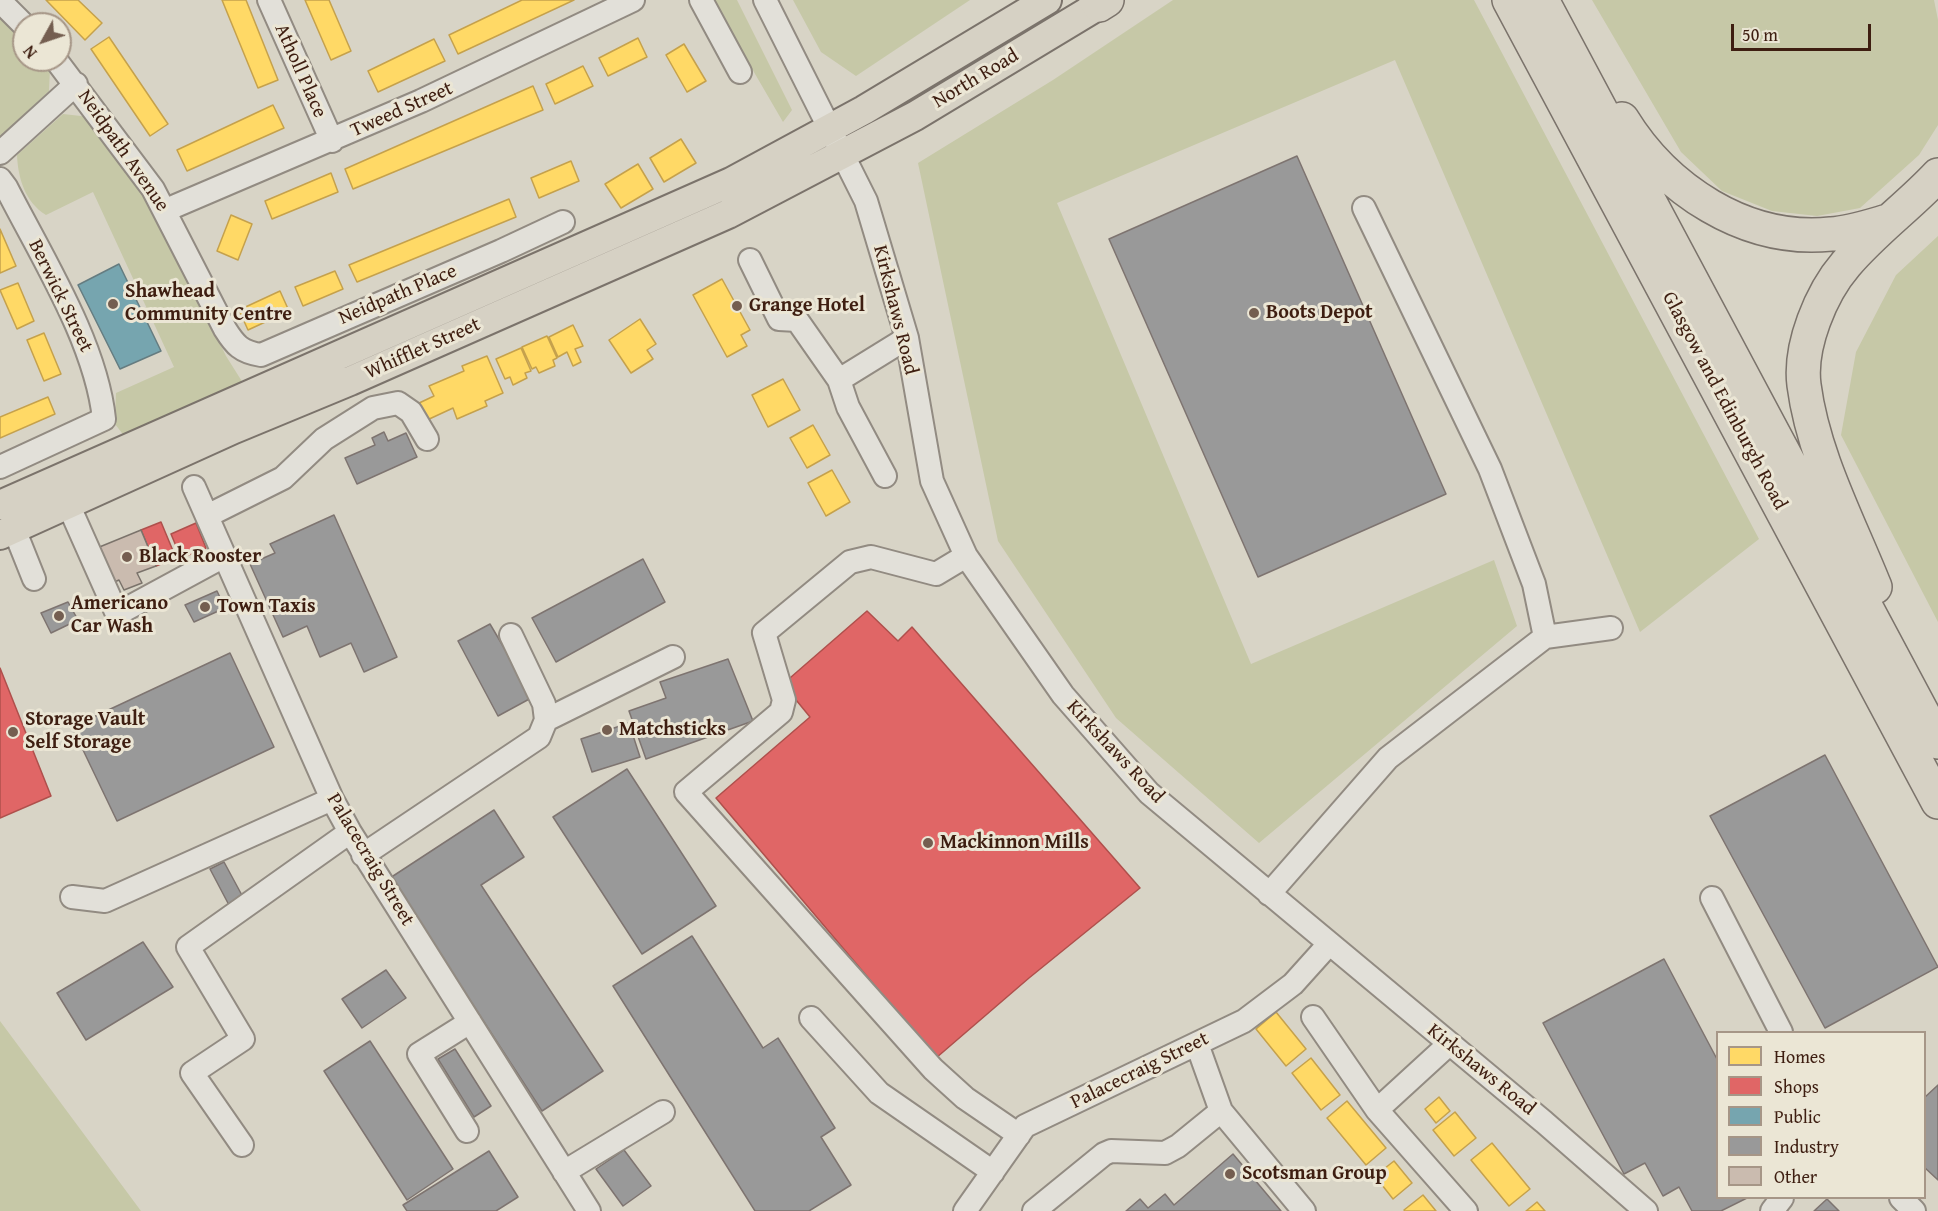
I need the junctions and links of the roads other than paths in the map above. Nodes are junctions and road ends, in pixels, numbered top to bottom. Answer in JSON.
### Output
{"nodes":[{"id":1,"x":269,"y":0,"type":"edge"},
{"id":2,"x":633,"y":0,"type":"edge"},
{"id":3,"x":701,"y":0,"type":"edge"},
{"id":4,"x":765,"y":0,"type":"edge"},
{"id":5,"x":1019,"y":0,"type":"edge"},
{"id":6,"x":1047,"y":0,"type":"edge"},
{"id":7,"x":1509,"y":0,"type":"edge"},
{"id":8,"x":1542,"y":0,"type":"edge"},
{"id":9,"x":1548,"y":0,"type":"edge"},
{"id":10,"x":0,"y":1,"type":"edge"},
{"id":11,"x":1101,"y":2,"type":"edge"},
{"id":12,"x":12,"y":13,"type":"edge"},
{"id":13,"x":975,"y":46,"type":"junction"},
{"id":14,"x":66,"y":72,"type":"edge"},
{"id":15,"x":741,"y":72,"type":"dead end"},
{"id":16,"x":76,"y":84,"type":"junction"},
{"id":17,"x":829,"y":130,"type":"junction"},
{"id":18,"x":332,"y":141,"type":"junction"},
{"id":19,"x":0,"y":153,"type":"edge"},
{"id":20,"x":844,"y":156,"type":"junction"},
{"id":21,"x":1938,"y":175,"type":"edge"},
{"id":22,"x":0,"y":179,"type":"edge"},
{"id":23,"x":1364,"y":208,"type":"dead end"},
{"id":24,"x":166,"y":210,"type":"junction"},
{"id":25,"x":1888,"y":221,"type":"junction"},
{"id":26,"x":563,"y":222,"type":"dead end"},
{"id":27,"x":750,"y":260,"type":"dead end"},
{"id":28,"x":907,"y":338,"type":"junction"},
{"id":29,"x":233,"y":343,"type":"joint"},
{"id":30,"x":839,"y":380,"type":"junction"},
{"id":31,"x":273,"y":399,"type":"junction"},
{"id":32,"x":229,"y":418,"type":"junction"},
{"id":33,"x":427,"y":439,"type":"dead end"},
{"id":34,"x":0,"y":467,"type":"edge"},
{"id":35,"x":885,"y":476,"type":"dead end"},
{"id":36,"x":194,"y":487,"type":"dead end"},
{"id":37,"x":68,"y":504,"type":"junction"},
{"id":38,"x":207,"y":516,"type":"junction"},
{"id":39,"x":4,"y":523,"type":"edge"},
{"id":40,"x":224,"y":556,"type":"junction"},
{"id":41,"x":966,"y":556,"type":"junction"},
{"id":42,"x":34,"y":579,"type":"dead end"},
{"id":43,"x":1611,"y":628,"type":"dead end"},
{"id":44,"x":511,"y":634,"type":"dead end"},
{"id":45,"x":1545,"y":637,"type":"junction"},
{"id":46,"x":674,"y":657,"type":"dead end"},
{"id":47,"x":546,"y":720,"type":"junction"},
{"id":48,"x":1938,"y":741,"type":"edge"},
{"id":49,"x":332,"y":799,"type":"junction"},
{"id":50,"x":1938,"y":802,"type":"edge"},
{"id":51,"x":350,"y":832,"type":"junction"},
{"id":52,"x":363,"y":855,"type":"junction"},
{"id":53,"x":1269,"y":894,"type":"junction"},
{"id":54,"x":72,"y":897,"type":"dead end"},
{"id":55,"x":1712,"y":898,"type":"dead end"},
{"id":56,"x":1329,"y":944,"type":"junction"},
{"id":57,"x":1313,"y":1017,"type":"dead end"},
{"id":58,"x":812,"y":1018,"type":"dead end"},
{"id":59,"x":470,"y":1022,"type":"junction"},
{"id":60,"x":1780,"y":1031,"type":"edge"},
{"id":61,"x":1197,"y":1044,"type":"junction"},
{"id":62,"x":1448,"y":1045,"type":"junction"},
{"id":63,"x":1377,"y":1110,"type":"junction"},
{"id":64,"x":1221,"y":1111,"type":"junction"},
{"id":65,"x":663,"y":1112,"type":"dead end"},
{"id":66,"x":467,"y":1131,"type":"dead end"},
{"id":67,"x":1019,"y":1135,"type":"junction"},
{"id":68,"x":242,"y":1144,"type":"dead end"},
{"id":69,"x":564,"y":1172,"type":"junction"},
{"id":70,"x":993,"y":1172,"type":"junction"},
{"id":71,"x":1903,"y":1199,"type":"edge"},
{"id":72,"x":589,"y":1211,"type":"edge"},
{"id":73,"x":965,"y":1211,"type":"edge"},
{"id":74,"x":1034,"y":1211,"type":"edge"},
{"id":75,"x":1304,"y":1211,"type":"edge"},
{"id":76,"x":1466,"y":1211,"type":"edge"},
{"id":77,"x":1646,"y":1211,"type":"edge"},
{"id":78,"x":1914,"y":1211,"type":"edge"}],
"edges":[{"from":1,"to":18,"type":"street","name":"Atholl Place"},
{"from":2,"to":18,"type":"street","name":"Tweed Street"},
{"from":3,"to":15,"type":"street"},
{"from":4,"to":17,"type":"street","name":"Kirkshaws Road"},
{"from":5,"to":13,"type":"main road"},
{"from":6,"to":13,"type":"main road","name":"North Road"},
{"from":7,"to":50,"type":"highway","name":"Glasgow and Edinburgh Road"},
{"from":8,"to":48,"type":"highway","name":"Glasgow and Edinburgh Road"},
{"from":9,"to":25,"type":"highway"},
{"from":10,"to":12,"type":"street"},
{"from":11,"to":20,"type":"main road","name":"North Road"},
{"from":13,"to":17,"type":"main road","name":"North Road"},
{"from":14,"to":16,"type":"street","name":"Neidpath Avenue"},
{"from":16,"to":19,"type":"street"},
{"from":16,"to":24,"type":"street","name":"Neidpath Avenue"},
{"from":17,"to":20,"type":"street","name":"Kirkshaws Road"},
{"from":17,"to":31,"type":"main road","name":"Whifflet Street"},
{"from":18,"to":24,"type":"street","name":"Tweed Street"},
{"from":20,"to":28,"type":"street","name":"Kirkshaws Road"},
{"from":20,"to":31,"type":"main road","name":"Whifflet Street"},
{"from":21,"to":25,"type":"highway"},
{"from":22,"to":34,"type":"street","name":"Berwick Street"},
{"from":23,"to":45,"type":"street"},
{"from":24,"to":29,"type":"street","name":"Neidpath Avenue"},
{"from":25,"to":48,"type":"highway"},
{"from":26,"to":29,"type":"street","name":"Neidpath Place"},
{"from":27,"to":30,"type":"street"},
{"from":28,"to":30,"type":"street"},
{"from":28,"to":41,"type":"street","name":"Kirkshaws Road"},
{"from":30,"to":35,"type":"street"},
{"from":31,"to":32,"type":"main road","name":"Whifflet Street"},
{"from":32,"to":37,"type":"main road","name":"Whifflet Street"},
{"from":32,"to":39,"type":"main road","name":"Whifflet Street"},
{"from":33,"to":38,"type":"street"},
{"from":36,"to":38,"type":"street","name":"Palacecraig Street"},
{"from":37,"to":39,"type":"main road","name":"Whifflet Street"},
{"from":37,"to":40,"type":"street"},
{"from":38,"to":40,"type":"street","name":"Palacecraig Street"},
{"from":39,"to":42,"type":"street"},
{"from":40,"to":49,"type":"street","name":"Palacecraig Street"},
{"from":41,"to":53,"type":"street","name":"Kirkshaws Road"},
{"from":41,"to":67,"type":"street"},
{"from":43,"to":45,"type":"street"},
{"from":44,"to":47,"type":"street"},
{"from":45,"to":53,"type":"street"},
{"from":46,"to":47,"type":"street"},
{"from":47,"to":52,"type":"street"},
{"from":49,"to":51,"type":"street","name":"Palacecraig Street"},
{"from":49,"to":54,"type":"street"},
{"from":51,"to":52,"type":"street","name":"Palacecraig Street"},
{"from":51,"to":68,"type":"street"},
{"from":52,"to":59,"type":"street","name":"Palacecraig Street"},
{"from":53,"to":56,"type":"street","name":"Kirkshaws Road"},
{"from":55,"to":60,"type":"street"},
{"from":56,"to":61,"type":"street","name":"Palacecraig Street"},
{"from":56,"to":62,"type":"street","name":"Kirkshaws Road"},
{"from":57,"to":63,"type":"street"},
{"from":58,"to":70,"type":"street"},
{"from":59,"to":66,"type":"street"},
{"from":59,"to":69,"type":"street","name":"Palacecraig Street"},
{"from":61,"to":64,"type":"street"},
{"from":61,"to":67,"type":"street","name":"Palacecraig Street"},
{"from":62,"to":63,"type":"street"},
{"from":62,"to":77,"type":"street","name":"Kirkshaws Road"},
{"from":63,"to":76,"type":"street"},
{"from":64,"to":74,"type":"street"},
{"from":64,"to":75,"type":"street"},
{"from":65,"to":69,"type":"street"},
{"from":67,"to":70,"type":"street","name":"Palacecraig Street"},
{"from":69,"to":72,"type":"street","name":"Palacecraig Street"},
{"from":70,"to":73,"type":"street","name":"Palacecraig Street"},
{"from":71,"to":78,"type":"street"}]}
